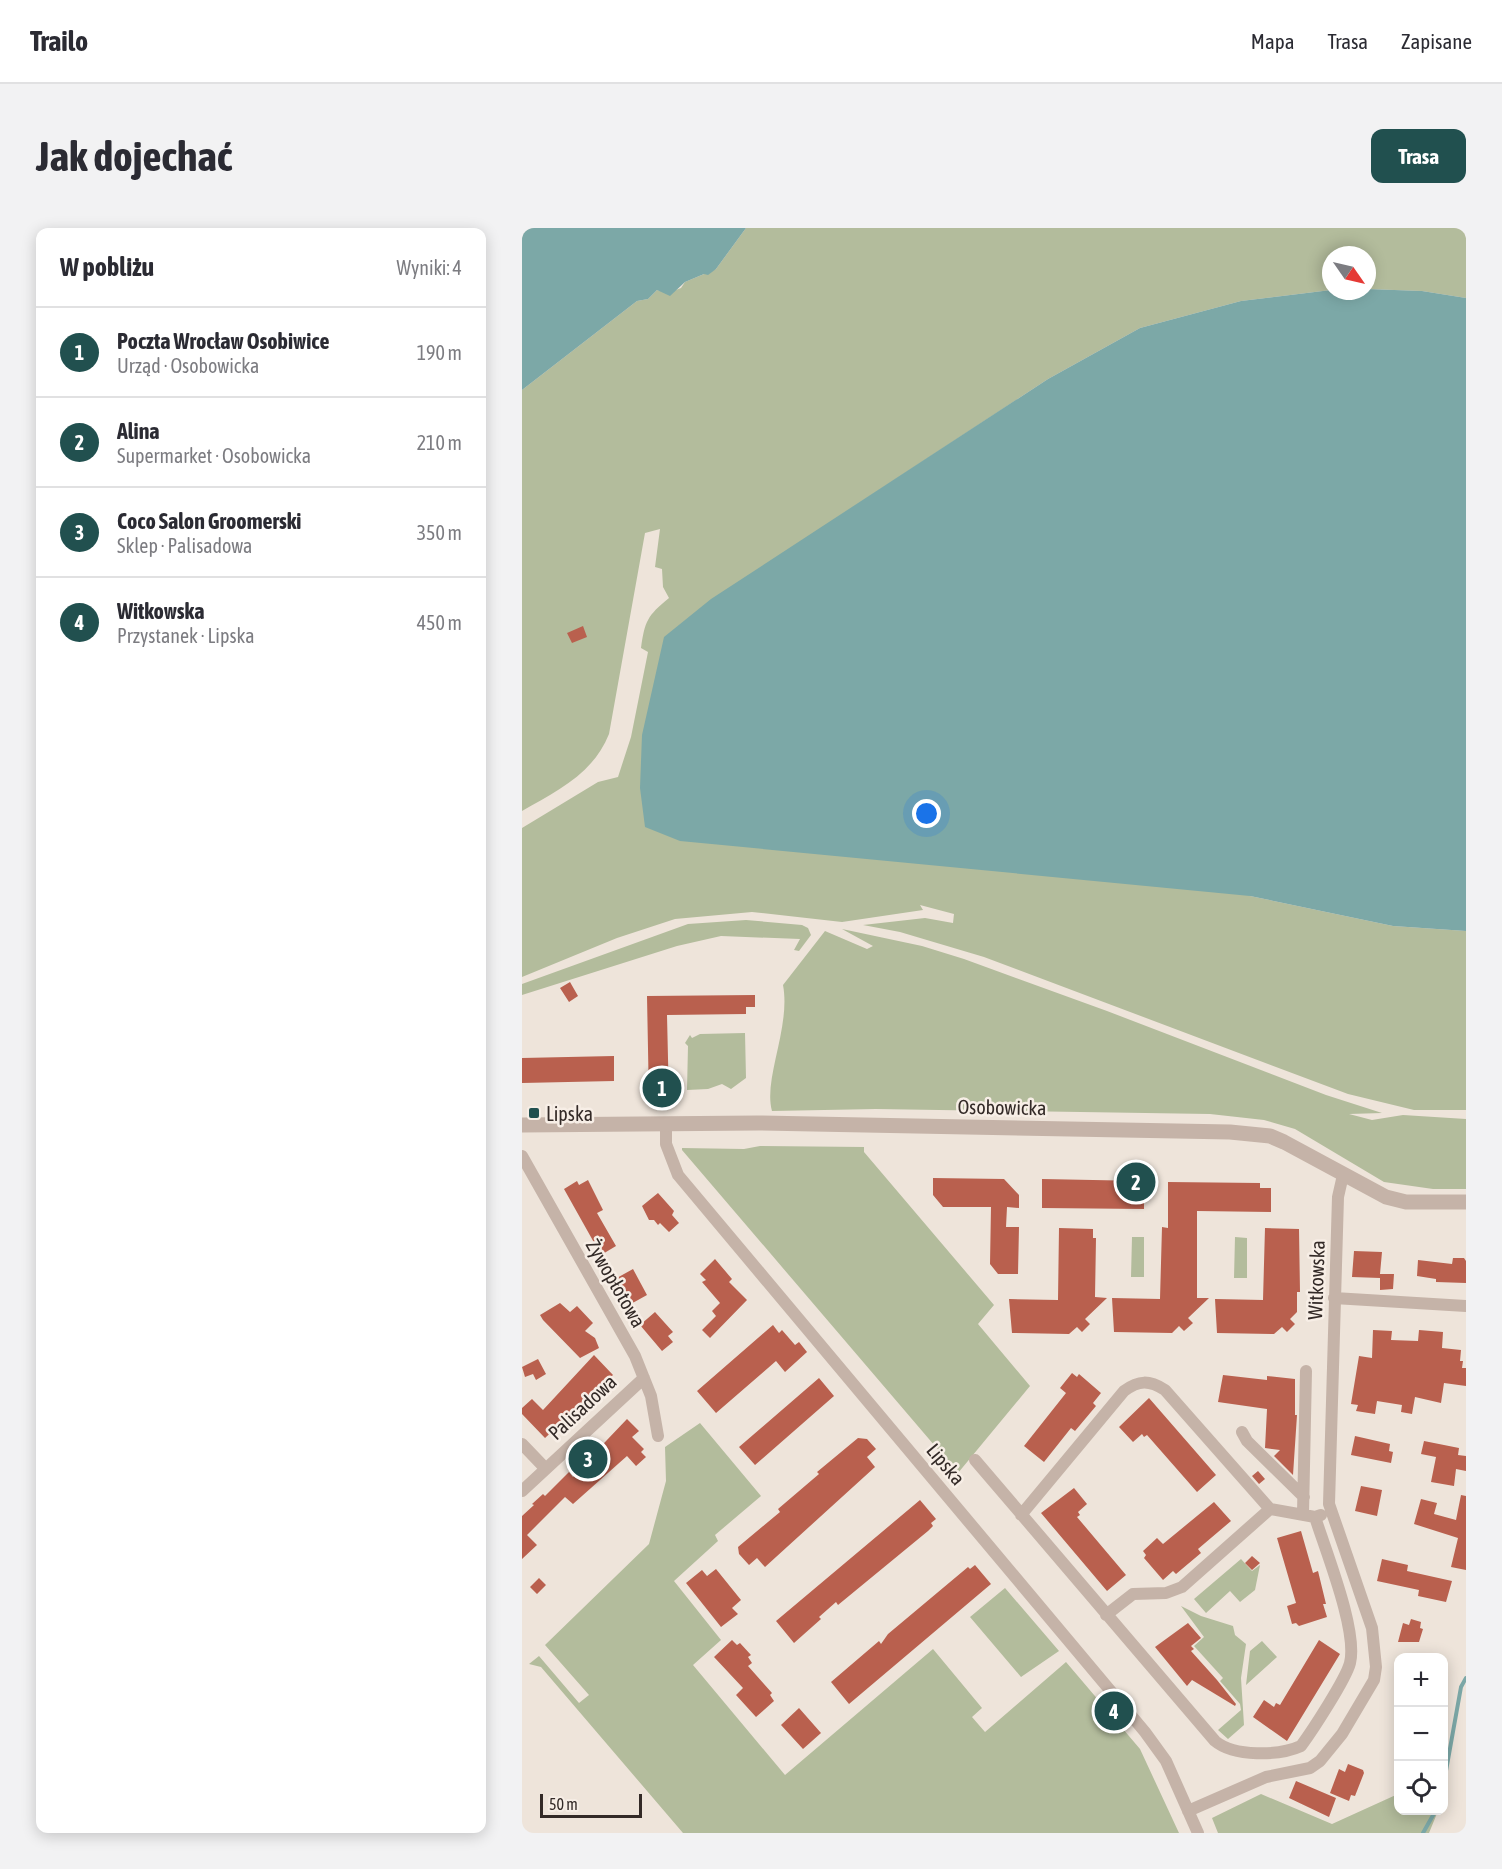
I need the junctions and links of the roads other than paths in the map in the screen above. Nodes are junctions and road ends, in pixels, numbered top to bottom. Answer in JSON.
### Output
{"nodes":[{"id":1,"x":666,"y":1124,"type":"junction"},
{"id":2,"x":522,"y":1125,"type":"edge"},
{"id":3,"x":522,"y":1156,"type":"edge"},
{"id":4,"x":1343,"y":1175,"type":"junction"},
{"id":5,"x":1466,"y":1202,"type":"edge"},
{"id":6,"x":1334,"y":1298,"type":"junction"},
{"id":7,"x":1466,"y":1306,"type":"edge"},
{"id":8,"x":1306,"y":1371,"type":"dead end"},
{"id":9,"x":644,"y":1378,"type":"junction"},
{"id":10,"x":1242,"y":1432,"type":"dead end"},
{"id":11,"x":658,"y":1436,"type":"dead end"},
{"id":12,"x":522,"y":1444,"type":"edge"},
{"id":13,"x":975,"y":1460,"type":"dead end"},
{"id":14,"x":545,"y":1468,"type":"junction"},
{"id":15,"x":522,"y":1491,"type":"edge"},
{"id":16,"x":1304,"y":1497,"type":"junction"},
{"id":17,"x":1270,"y":1509,"type":"junction"},
{"id":18,"x":1332,"y":1512,"type":"junction"},
{"id":19,"x":1021,"y":1515,"type":"junction"},
{"id":20,"x":1309,"y":1515,"type":"junction"},
{"id":21,"x":1106,"y":1615,"type":"junction"},
{"id":22,"x":1188,"y":1811,"type":"junction"},
{"id":23,"x":1198,"y":1833,"type":"edge"}],
"edges":[{"from":1,"to":2,"type":"street","name":"Osobowicka"},
{"from":1,"to":4,"type":"street","name":"Osobowicka"},
{"from":1,"to":22,"type":"street","name":"Lipska"},
{"from":3,"to":9,"type":"street","name":"Żywopłotowa"},
{"from":4,"to":5,"type":"street","name":"Osobowicka"},
{"from":4,"to":6,"type":"street","name":"Witkowska"},
{"from":6,"to":7,"type":"street"},
{"from":6,"to":18,"type":"street","name":"Witkowska"},
{"from":8,"to":16,"type":"street"},
{"from":9,"to":11,"type":"street","name":"Żywopłotowa"},
{"from":9,"to":14,"type":"street","name":"Palisadowa"},
{"from":10,"to":16,"type":"street"},
{"from":12,"to":14,"type":"street"},
{"from":13,"to":19,"type":"street"},
{"from":14,"to":15,"type":"street","name":"Palisadowa"},
{"from":16,"to":20,"type":"street"},
{"from":17,"to":19,"type":"street"},
{"from":17,"to":20,"type":"street"},
{"from":17,"to":21,"type":"street"},
{"from":18,"to":20,"type":"street"},
{"from":18,"to":22,"type":"street","name":"Witkowska"},
{"from":19,"to":21,"type":"street"},
{"from":20,"to":21,"type":"street"},
{"from":22,"to":23,"type":"street","name":"Lipska"}]}
